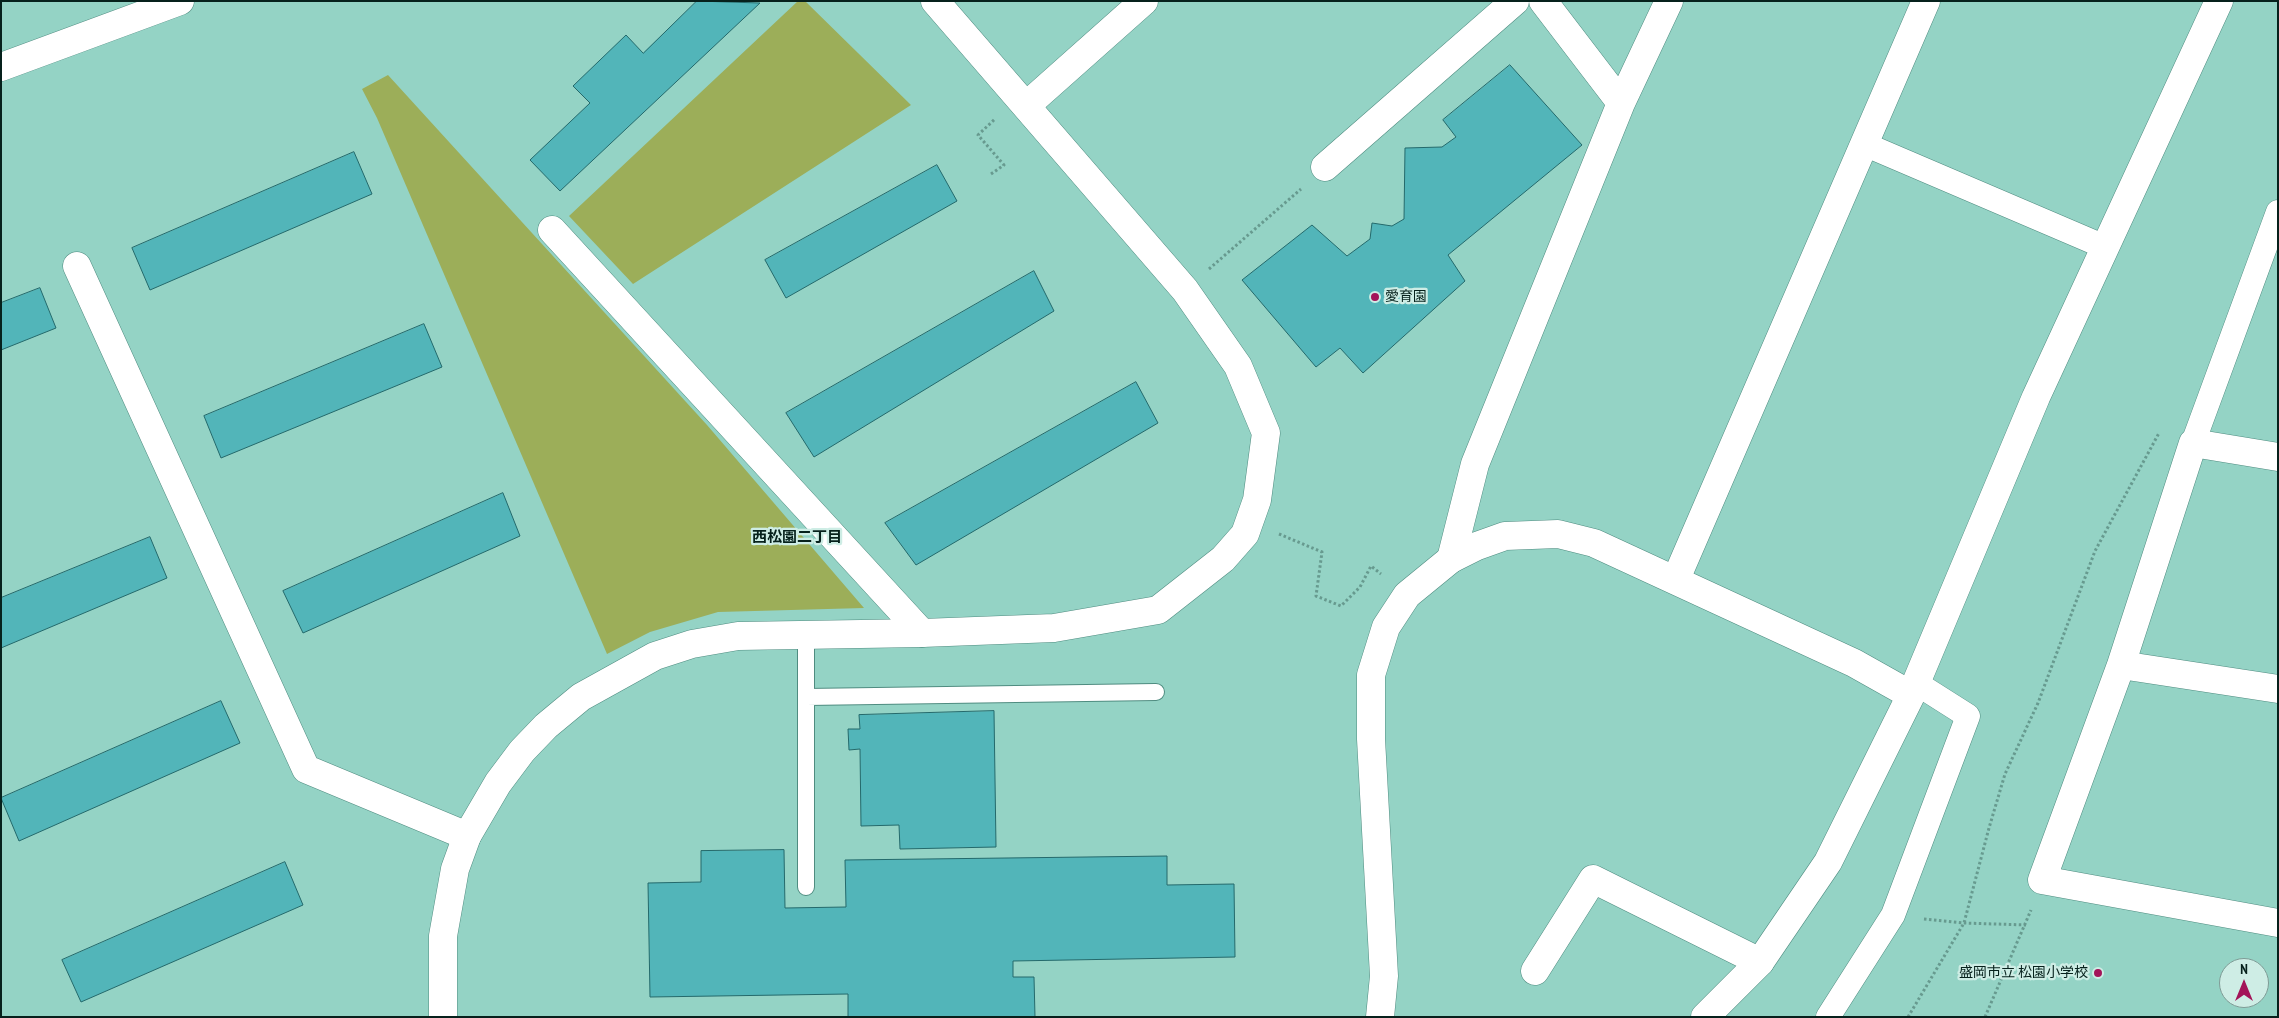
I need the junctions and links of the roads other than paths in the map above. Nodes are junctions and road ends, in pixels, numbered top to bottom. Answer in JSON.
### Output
{"nodes":[{"id":1,"x":180,"y":1,"type":"edge"},
{"id":2,"x":935,"y":1,"type":"edge"},
{"id":3,"x":1144,"y":1,"type":"edge"},
{"id":4,"x":1515,"y":1,"type":"edge"},
{"id":5,"x":1543,"y":1,"type":"edge"},
{"id":6,"x":1669,"y":1,"type":"edge"},
{"id":7,"x":1926,"y":1,"type":"edge"},
{"id":8,"x":2219,"y":1,"type":"edge"},
{"id":9,"x":1,"y":67,"type":"edge"},
{"id":10,"x":1023,"y":100,"type":"junction"},
{"id":11,"x":1621,"y":102,"type":"junction"},
{"id":12,"x":1864,"y":144,"type":"junction"},
{"id":13,"x":1326,"y":167,"type":"road end"},
{"id":14,"x":2278,"y":212,"type":"edge"},
{"id":15,"x":552,"y":230,"type":"dead end"},
{"id":16,"x":2105,"y":247,"type":"junction"},
{"id":17,"x":77,"y":266,"type":"dead end"},
{"id":18,"x":2194,"y":443,"type":"junction"},
{"id":19,"x":2278,"y":457,"type":"edge"},
{"id":20,"x":1451,"y":559,"type":"junction"},
{"id":21,"x":1676,"y":579,"type":"junction"},
{"id":22,"x":922,"y":633,"type":"junction"},
{"id":23,"x":806,"y":634,"type":"junction"},
{"id":24,"x":2121,"y":665,"type":"junction"},
{"id":25,"x":1914,"y":689,"type":"junction"},
{"id":26,"x":2278,"y":689,"type":"edge"},
{"id":27,"x":1156,"y":692,"type":"dead end"},
{"id":28,"x":806,"y":696,"type":"junction"},
{"id":29,"x":467,"y":836,"type":"junction"},
{"id":30,"x":806,"y":887,"type":"dead end"},
{"id":31,"x":2278,"y":923,"type":"edge"},
{"id":32,"x":1760,"y":962,"type":"junction"},
{"id":33,"x":1534,"y":970,"type":"dead end"},
{"id":34,"x":443,"y":1017,"type":"edge"},
{"id":35,"x":1380,"y":1017,"type":"edge"},
{"id":36,"x":1705,"y":1017,"type":"edge"},
{"id":37,"x":1828,"y":1017,"type":"edge"}],
"edges":[{"from":1,"to":9,"type":"street"},
{"from":2,"to":10,"type":"street"},
{"from":3,"to":10,"type":"street"},
{"from":4,"to":13,"type":"street"},
{"from":5,"to":11,"type":"street"},
{"from":6,"to":11,"type":"street"},
{"from":7,"to":12,"type":"street"},
{"from":8,"to":16,"type":"street"},
{"from":10,"to":22,"type":"street"},
{"from":11,"to":20,"type":"street"},
{"from":12,"to":16,"type":"street"},
{"from":12,"to":21,"type":"street"},
{"from":14,"to":18,"type":"street"},
{"from":15,"to":22,"type":"street"},
{"from":16,"to":25,"type":"street"},
{"from":17,"to":29,"type":"street"},
{"from":18,"to":19,"type":"street"},
{"from":18,"to":24,"type":"street"},
{"from":20,"to":21,"type":"street"},
{"from":20,"to":35,"type":"street"},
{"from":21,"to":25,"type":"street"},
{"from":22,"to":23,"type":"street"},
{"from":23,"to":28,"type":"lane"},
{"from":23,"to":29,"type":"street"},
{"from":24,"to":26,"type":"street"},
{"from":24,"to":31,"type":"street"},
{"from":25,"to":32,"type":"street"},
{"from":25,"to":37,"type":"street"},
{"from":27,"to":28,"type":"lane"},
{"from":28,"to":30,"type":"lane"},
{"from":29,"to":34,"type":"street"},
{"from":32,"to":33,"type":"street"},
{"from":32,"to":36,"type":"street"}]}
